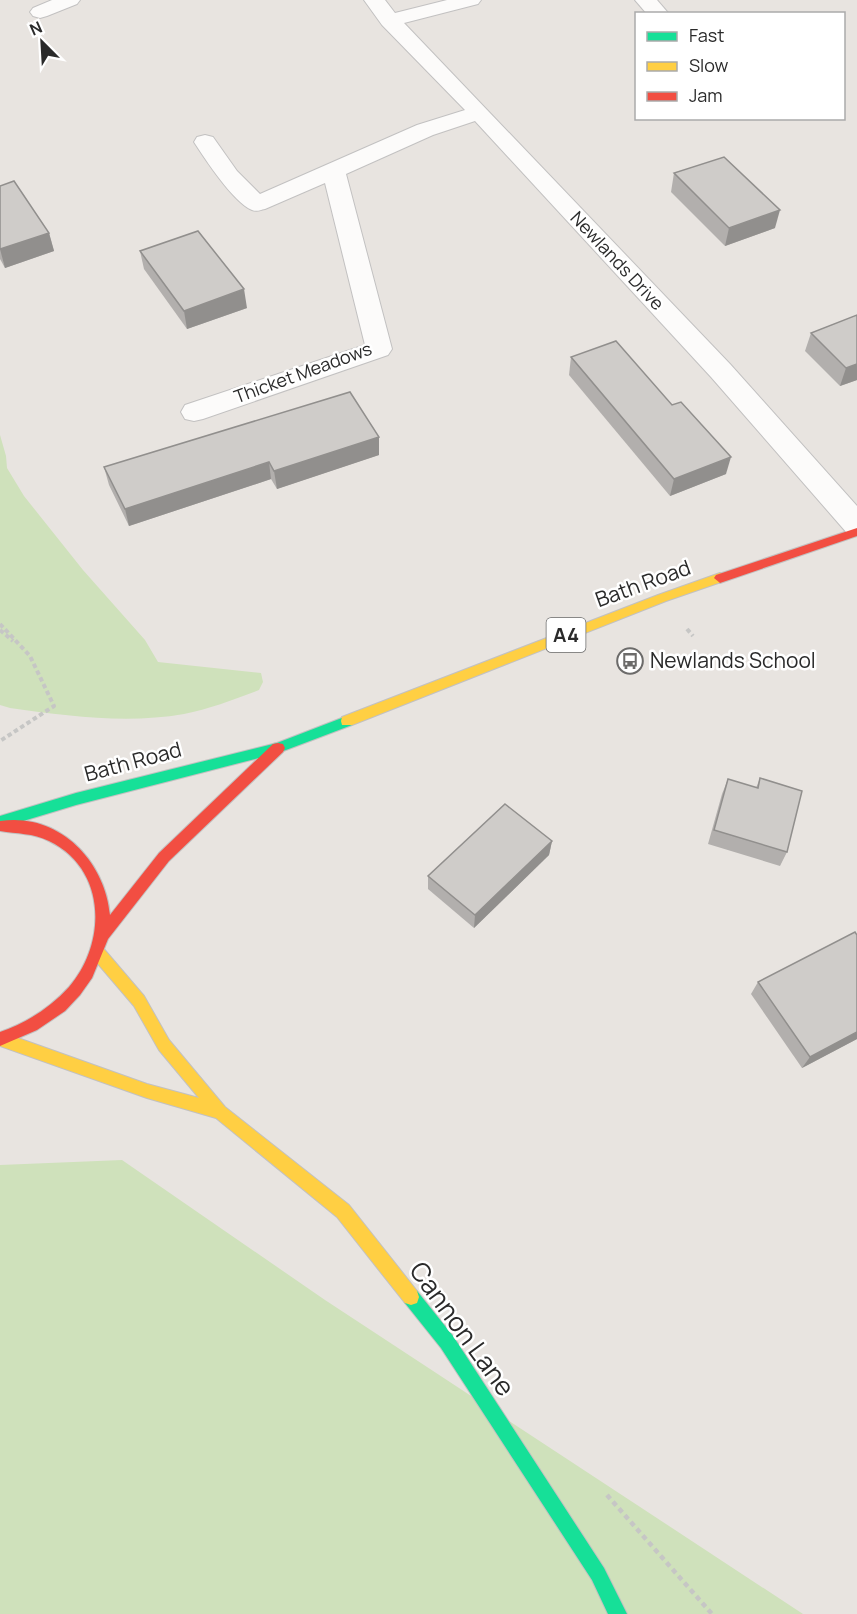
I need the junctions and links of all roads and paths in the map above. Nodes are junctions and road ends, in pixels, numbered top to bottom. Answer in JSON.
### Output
{"nodes":[{"id":1,"x":69,"y":0,"type":"edge"},
{"id":2,"x":374,"y":0,"type":"edge"},
{"id":3,"x":471,"y":0,"type":"edge"},
{"id":4,"x":645,"y":0,"type":"edge"},
{"id":5,"x":40,"y":12,"type":"dead end"},
{"id":6,"x":657,"y":12,"type":"edge"},
{"id":7,"x":389,"y":21,"type":"junction"},
{"id":8,"x":479,"y":113,"type":"junction"},
{"id":9,"x":205,"y":142,"type":"dead end"},
{"id":10,"x":334,"y":171,"type":"junction"},
{"id":11,"x":194,"y":411,"type":"dead end"},
{"id":12,"x":857,"y":525,"type":"edge"},
{"id":13,"x":857,"y":532,"type":"edge"},
{"id":14,"x":0,"y":624,"type":"edge"},
{"id":15,"x":0,"y":630,"type":"edge"},
{"id":16,"x":30,"y":656,"type":"junction"},
{"id":17,"x":0,"y":741,"type":"edge"},
{"id":18,"x":278,"y":748,"type":"junction"},
{"id":19,"x":0,"y":824,"type":"edge"},
{"id":20,"x":104,"y":934,"type":"junction"},
{"id":21,"x":98,"y":953,"type":"junction"},
{"id":22,"x":1,"y":1039,"type":"edge"},
{"id":23,"x":220,"y":1112,"type":"junction"},
{"id":24,"x":603,"y":1491,"type":"dead end"},
{"id":25,"x":618,"y":1614,"type":"edge"},
{"id":26,"x":712,"y":1614,"type":"edge"}],
"edges":[{"from":1,"to":5,"type":"street"},
{"from":2,"to":7,"type":"street","name":"Newlands Drive"},
{"from":3,"to":7,"type":"street"},
{"from":4,"to":6,"type":"street"},
{"from":7,"to":8,"type":"street","name":"Newlands Drive"},
{"from":8,"to":10,"type":"street"},
{"from":8,"to":12,"type":"street","name":"Newlands Drive"},
{"from":9,"to":10,"type":"street"},
{"from":10,"to":11,"type":"street","name":"Thicket Meadows"},
{"from":13,"to":18,"type":"main road","name":"Bath Road","number":"A4"},
{"from":14,"to":16,"type":"path"},
{"from":15,"to":16,"type":"path"},
{"from":16,"to":17,"type":"path"},
{"from":18,"to":19,"type":"main road","name":"Bath Road","number":"A4"},
{"from":18,"to":20,"type":"main road","name":"Bath Road","number":"A4"},
{"from":19,"to":20,"type":"main road"},
{"from":20,"to":21,"type":"main road"},
{"from":21,"to":22,"type":"main road"},
{"from":21,"to":23,"type":"main road","name":"Cannon Lane"},
{"from":22,"to":23,"type":"main road","name":"Cannon Lane"},
{"from":23,"to":25,"type":"main road","name":"Cannon Lane"},
{"from":24,"to":26,"type":"path"}]}
